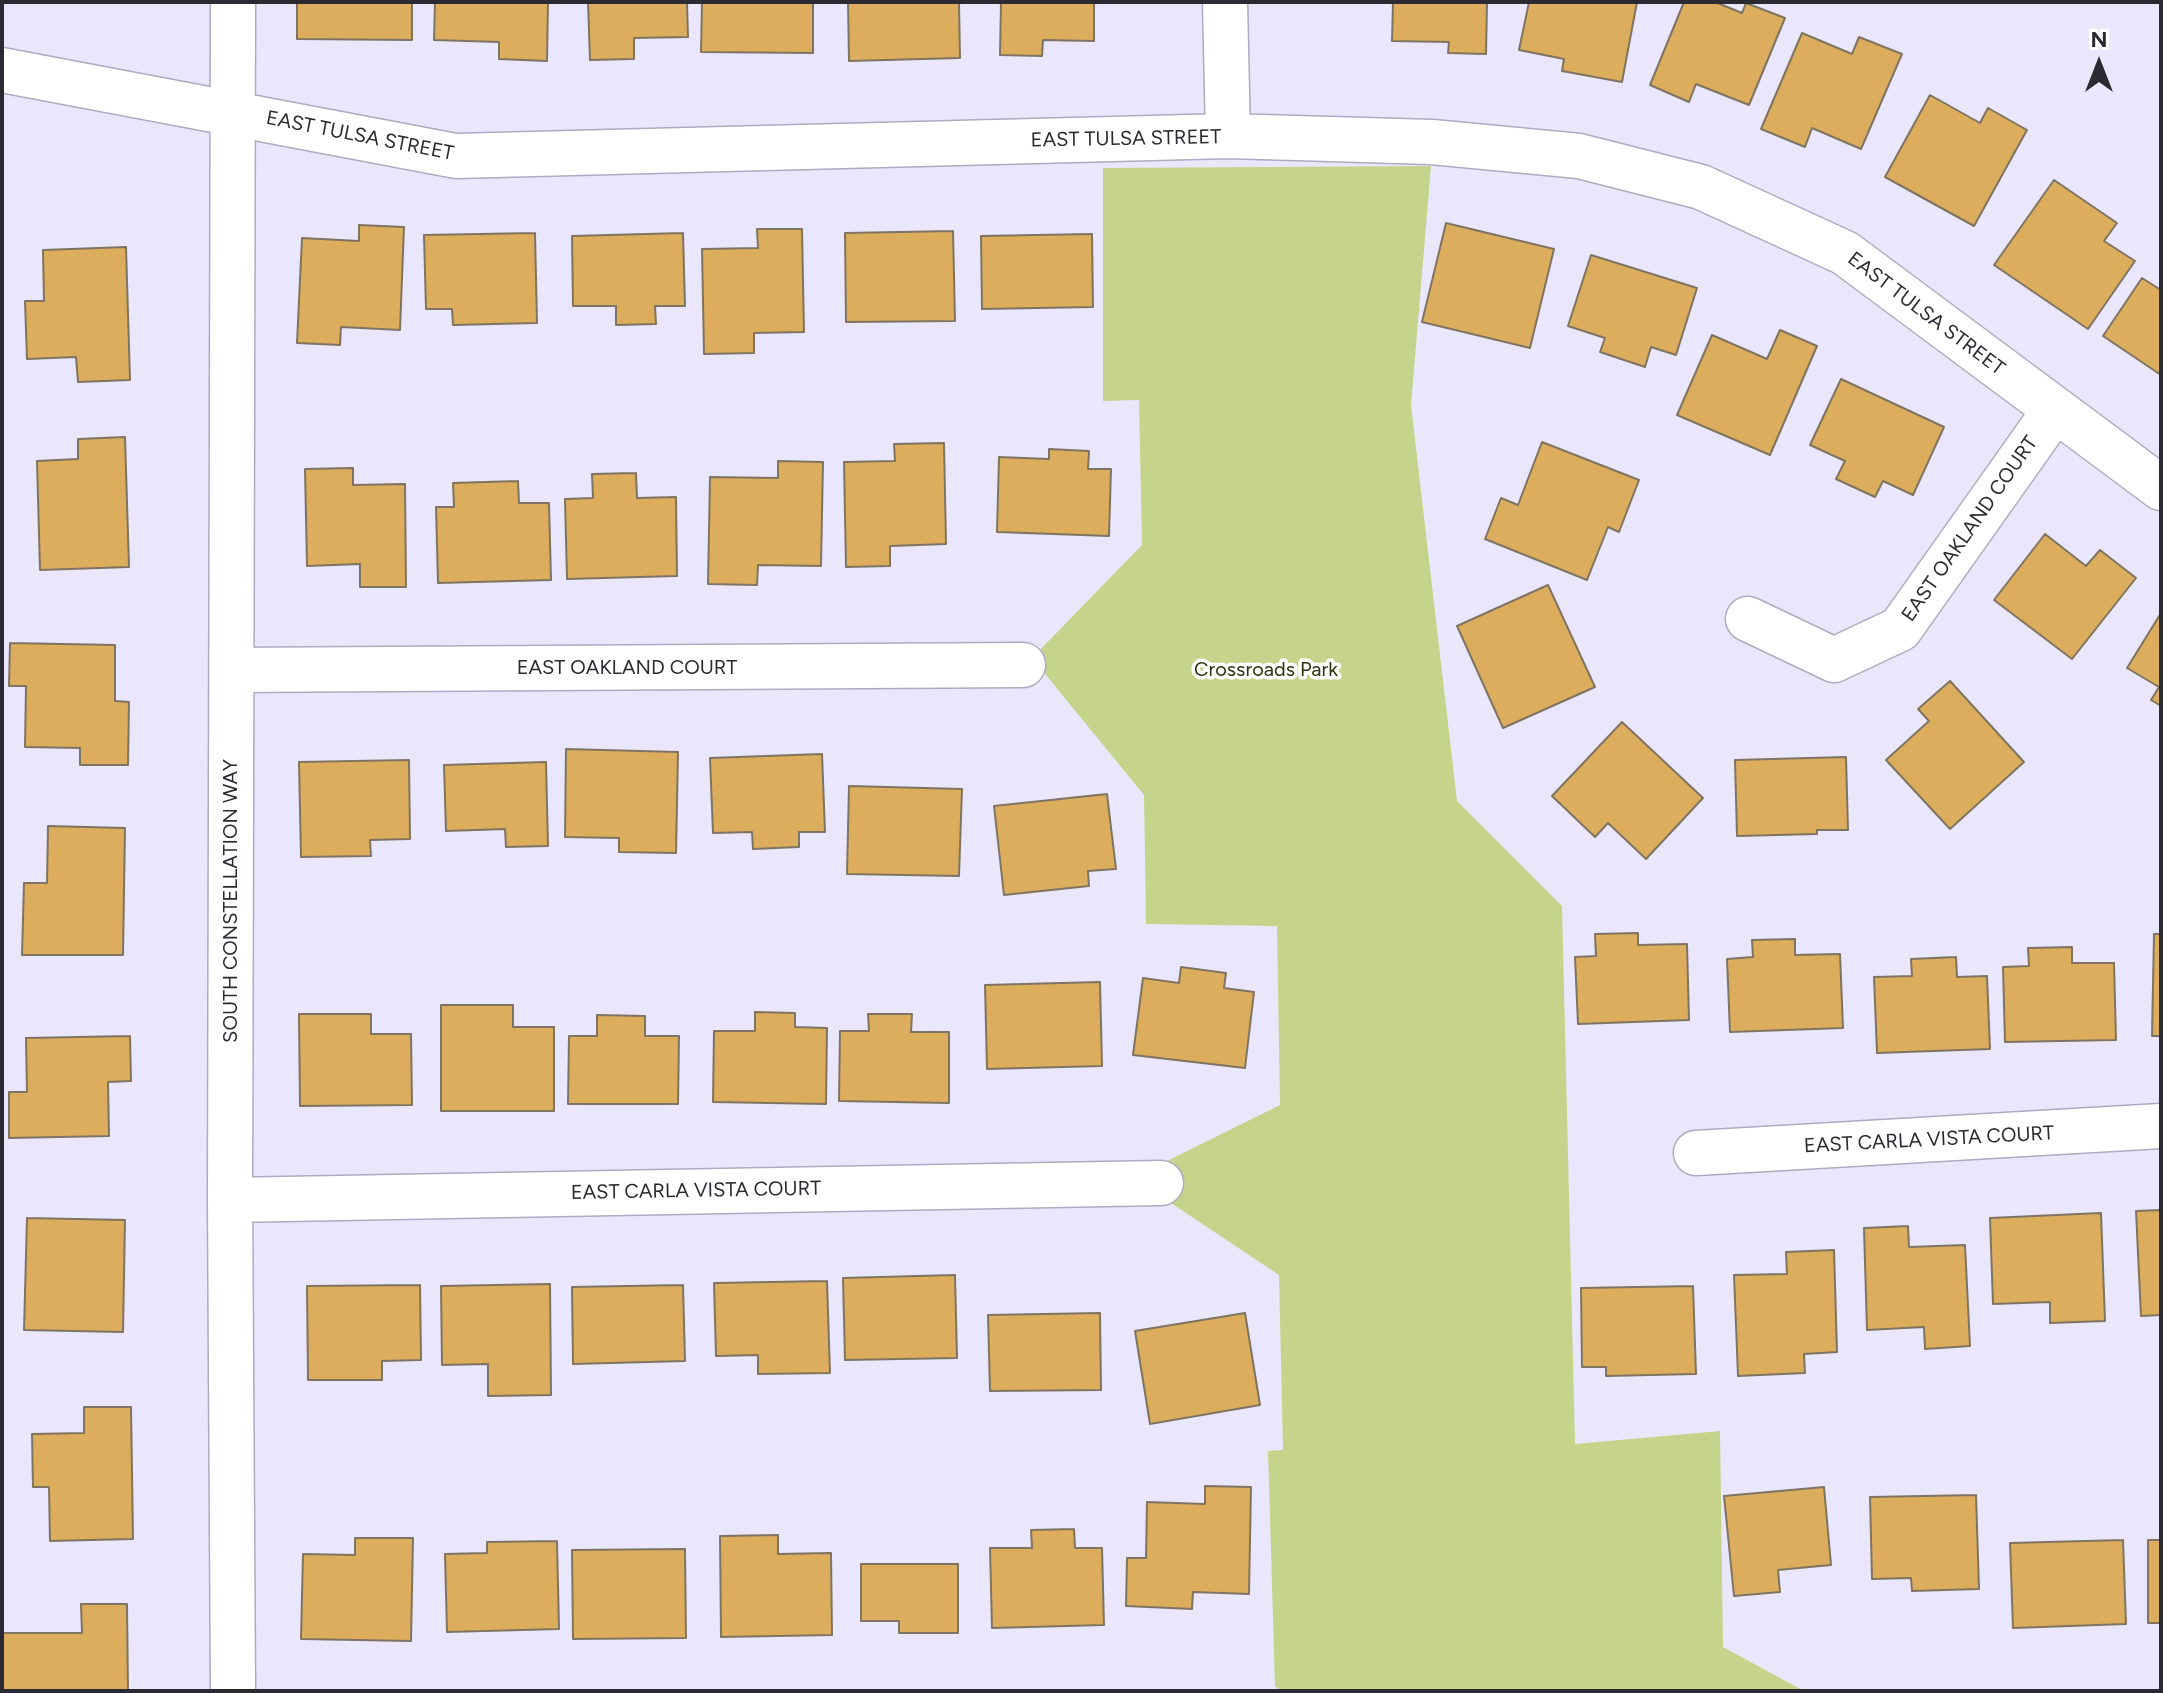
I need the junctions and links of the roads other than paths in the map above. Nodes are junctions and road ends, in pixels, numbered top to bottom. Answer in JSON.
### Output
{"nodes":[{"id":1,"x":233,"y":2,"type":"edge"},
{"id":2,"x":1225,"y":2,"type":"edge"},
{"id":3,"x":2,"y":70,"type":"edge"},
{"id":4,"x":233,"y":112,"type":"junction"},
{"id":5,"x":1228,"y":136,"type":"junction"},
{"id":6,"x":2055,"y":410,"type":"junction"},
{"id":7,"x":2161,"y":488,"type":"edge"},
{"id":8,"x":1748,"y":619,"type":"dead end"},
{"id":9,"x":1023,"y":665,"type":"dead end"},
{"id":10,"x":232,"y":670,"type":"junction"},
{"id":11,"x":2161,"y":1126,"type":"edge"},
{"id":12,"x":1696,"y":1153,"type":"dead end"},
{"id":13,"x":1161,"y":1183,"type":"dead end"},
{"id":14,"x":230,"y":1200,"type":"junction"},
{"id":15,"x":233,"y":1691,"type":"edge"}],
"edges":[{"from":1,"to":4,"type":"street","name":"SOUTH CONSTELLATION WAY"},
{"from":2,"to":5,"type":"street"},
{"from":3,"to":4,"type":"street","name":"EAST TULSA STREET"},
{"from":4,"to":5,"type":"street","name":"EAST TULSA STREET"},
{"from":4,"to":10,"type":"street","name":"SOUTH CONSTELLATION WAY"},
{"from":5,"to":6,"type":"street","name":"EAST TULSA STREET"},
{"from":6,"to":7,"type":"street","name":"EAST TULSA STREET"},
{"from":6,"to":8,"type":"street","name":"EAST OAKLAND COURT"},
{"from":9,"to":10,"type":"street","name":"EAST OAKLAND COURT"},
{"from":10,"to":14,"type":"street","name":"SOUTH CONSTELLATION WAY"},
{"from":11,"to":12,"type":"street","name":"EAST CARLA VISTA COURT"},
{"from":13,"to":14,"type":"street","name":"EAST CARLA VISTA COURT"},
{"from":14,"to":15,"type":"street","name":"SOUTH CONSTELLATION WAY"}]}
